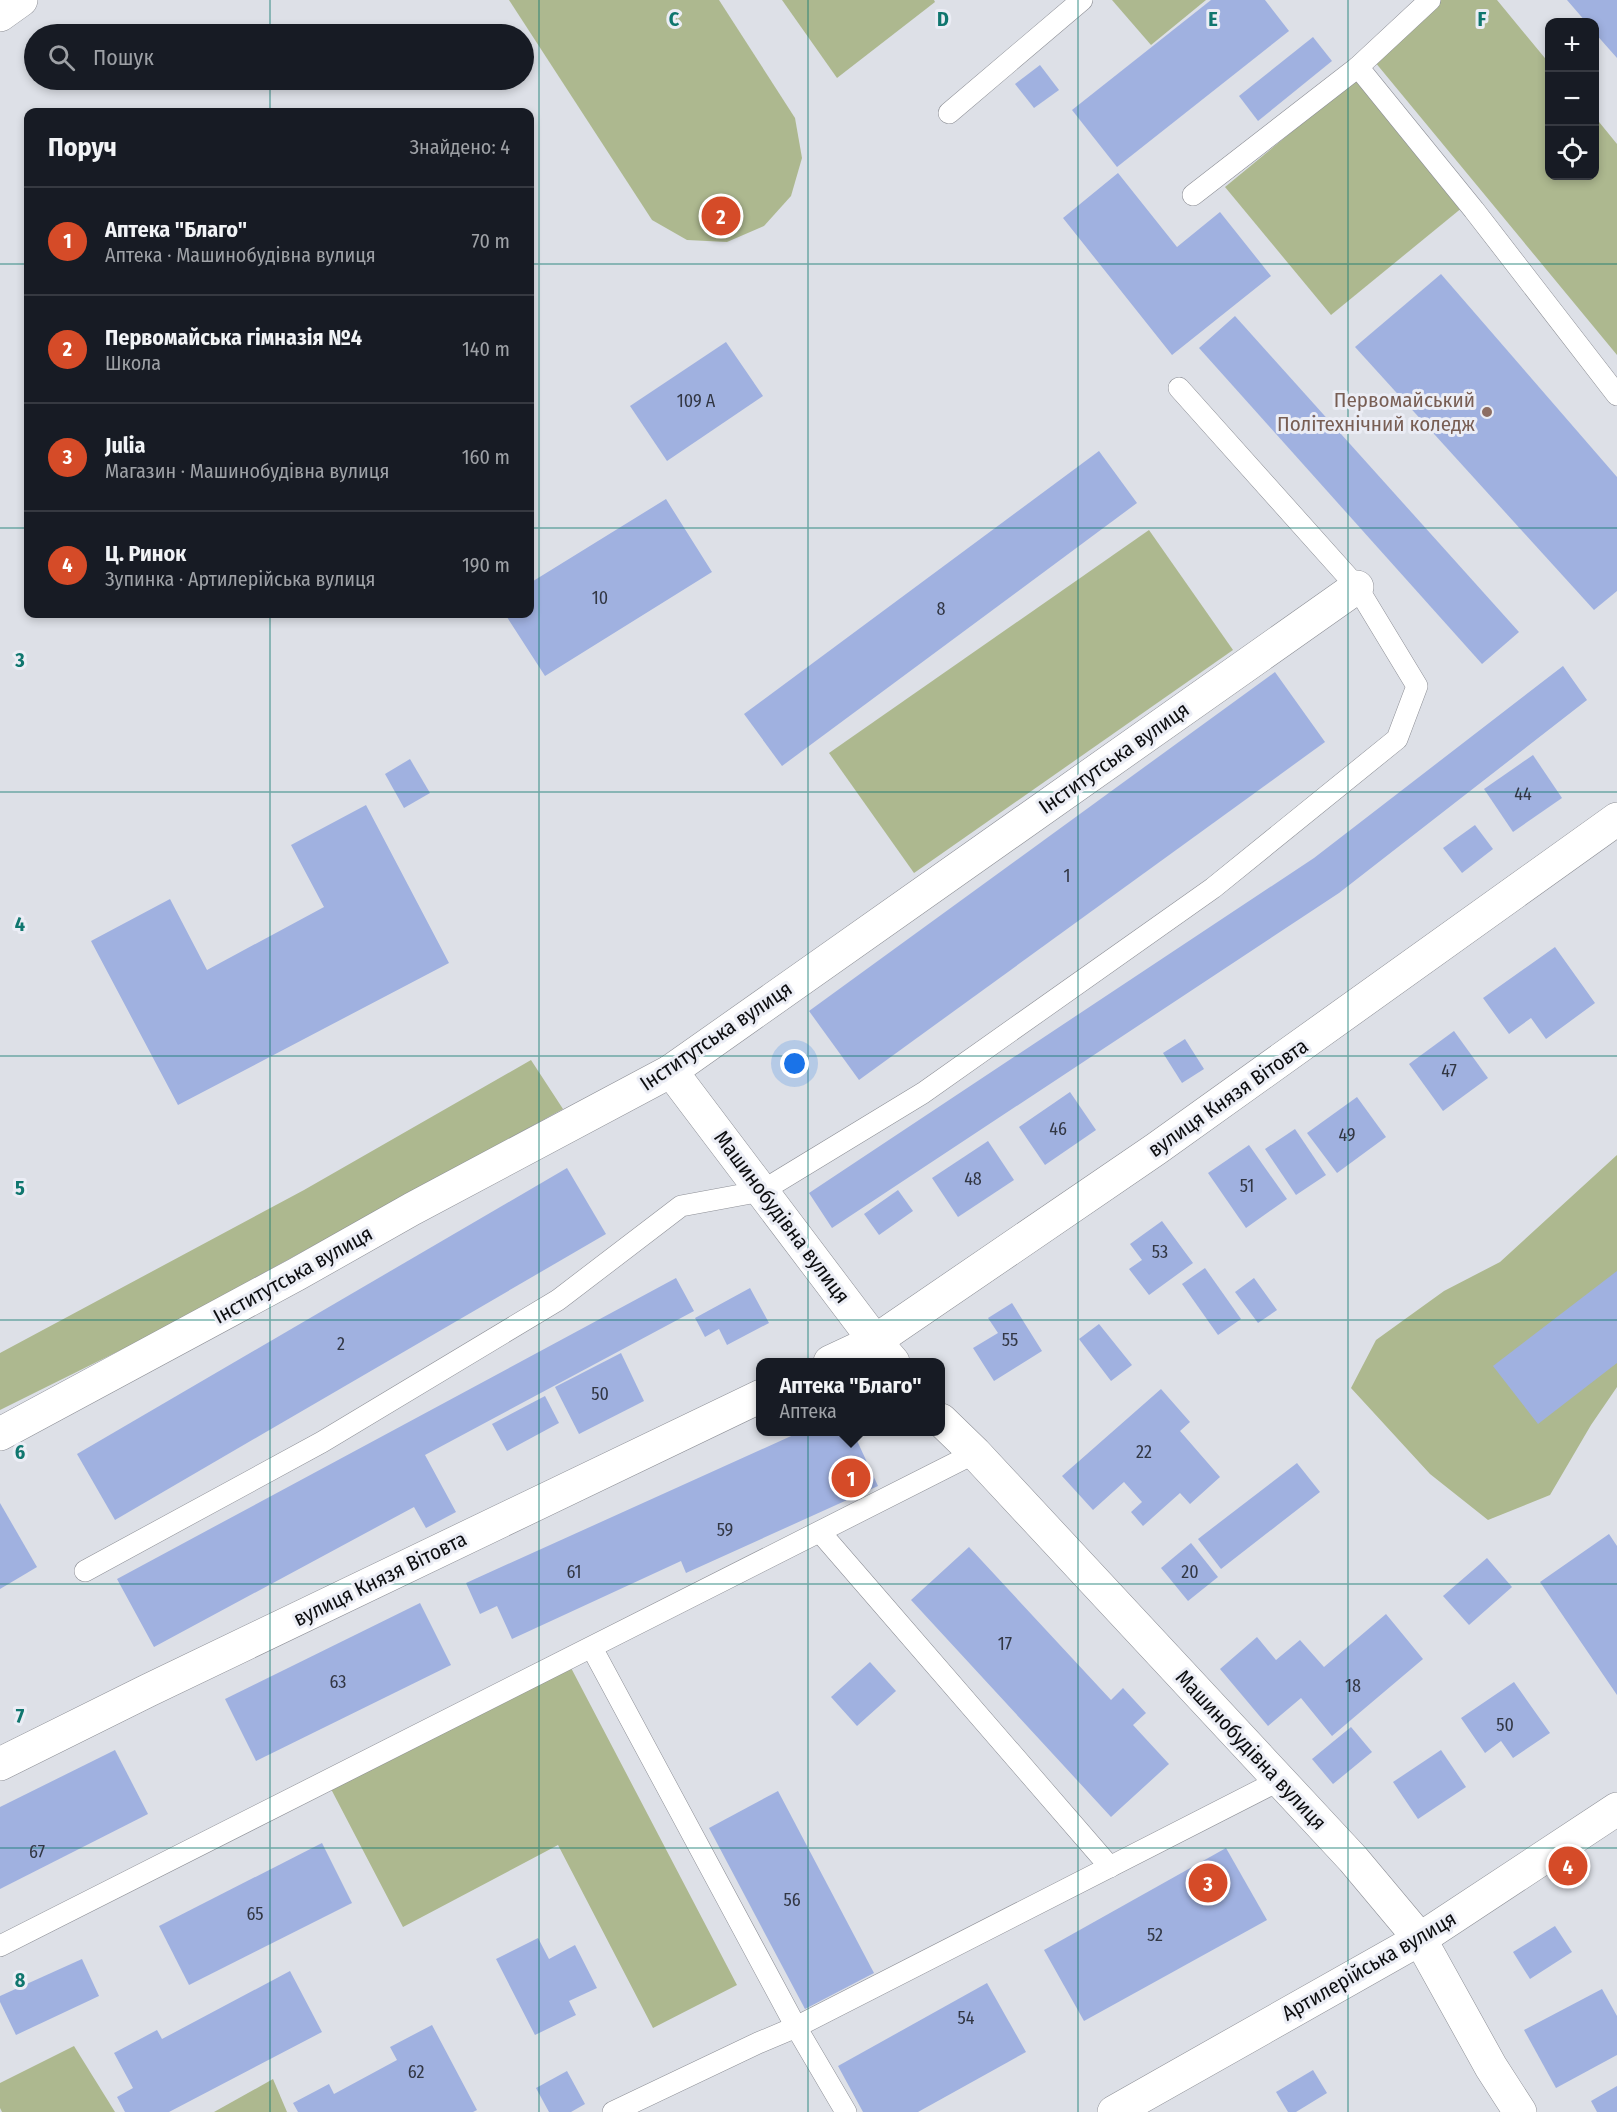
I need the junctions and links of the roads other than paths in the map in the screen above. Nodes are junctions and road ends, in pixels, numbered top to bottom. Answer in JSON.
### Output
{"nodes":[{"id":1,"x":21,"y":0,"type":"edge"},
{"id":2,"x":1082,"y":0,"type":"edge"},
{"id":3,"x":1430,"y":0,"type":"edge"},
{"id":4,"x":0,"y":15,"type":"edge"},
{"id":5,"x":1358,"y":67,"type":"junction"},
{"id":6,"x":950,"y":113,"type":"dead end"},
{"id":7,"x":1193,"y":195,"type":"dead end"},
{"id":8,"x":1179,"y":388,"type":"dead end"},
{"id":9,"x":1617,"y":395,"type":"edge"},
{"id":10,"x":1357,"y":587,"type":"junction"},
{"id":11,"x":1617,"y":819,"type":"edge"},
{"id":12,"x":671,"y":1071,"type":"junction"},
{"id":13,"x":762,"y":1191,"type":"junction"},
{"id":14,"x":884,"y":1352,"type":"edge"},
{"id":15,"x":852,"y":1358,"type":"edge"},
{"id":16,"x":756,"y":1398,"type":"edge"},
{"id":17,"x":945,"y":1424,"type":"edge"},
{"id":18,"x":0,"y":1434,"type":"edge"},
{"id":19,"x":975,"y":1453,"type":"junction"},
{"id":20,"x":820,"y":1532,"type":"junction"},
{"id":21,"x":86,"y":1571,"type":"dead end"},
{"id":22,"x":592,"y":1648,"type":"junction"},
{"id":23,"x":0,"y":1764,"type":"edge"},
{"id":24,"x":1280,"y":1780,"type":"junction"},
{"id":25,"x":1617,"y":1809,"type":"edge"},
{"id":26,"x":1110,"y":1867,"type":"junction"},
{"id":27,"x":1420,"y":1940,"type":"junction"},
{"id":28,"x":0,"y":1946,"type":"edge"},
{"id":29,"x":796,"y":2027,"type":"junction"},
{"id":30,"x":612,"y":2112,"type":"edge"},
{"id":31,"x":846,"y":2112,"type":"edge"},
{"id":32,"x":1114,"y":2112,"type":"edge"},
{"id":33,"x":1520,"y":2112,"type":"edge"}],
"edges":[{"from":1,"to":4,"type":"street"},
{"from":2,"to":6,"type":"lane"},
{"from":3,"to":5,"type":"lane"},
{"from":5,"to":7,"type":"lane"},
{"from":5,"to":9,"type":"lane"},
{"from":8,"to":10,"type":"lane"},
{"from":10,"to":12,"type":"street","name":"Інститутська вулиця"},
{"from":10,"to":13,"type":"lane"},
{"from":11,"to":14,"type":"street","name":"вулиця Князя Вітовта"},
{"from":12,"to":13,"type":"street","name":"Машинобудівна вулиця"},
{"from":12,"to":18,"type":"street","name":"Інститутська вулиця"},
{"from":13,"to":14,"type":"street","name":"Машинобудівна вулиця"},
{"from":13,"to":21,"type":"lane"},
{"from":14,"to":15,"type":"street","name":"вулиця Князя Вітовта"},
{"from":16,"to":23,"type":"street","name":"вулиця Князя Вітовта"},
{"from":17,"to":19,"type":"street","name":"Машинобудівна вулиця"},
{"from":19,"to":20,"type":"lane"},
{"from":19,"to":24,"type":"street","name":"Машинобудівна вулиця"},
{"from":20,"to":22,"type":"lane"},
{"from":20,"to":26,"type":"lane"},
{"from":22,"to":28,"type":"lane"},
{"from":22,"to":29,"type":"lane"},
{"from":24,"to":26,"type":"lane"},
{"from":24,"to":27,"type":"street","name":"Машинобудівна вулиця"},
{"from":25,"to":27,"type":"street","name":"Артилерійська вулиця"},
{"from":26,"to":29,"type":"lane"},
{"from":27,"to":32,"type":"street","name":"Артилерійська вулиця"},
{"from":27,"to":33,"type":"street","name":"Машинобудівна вулиця"},
{"from":29,"to":30,"type":"lane"},
{"from":29,"to":31,"type":"lane"}]}
